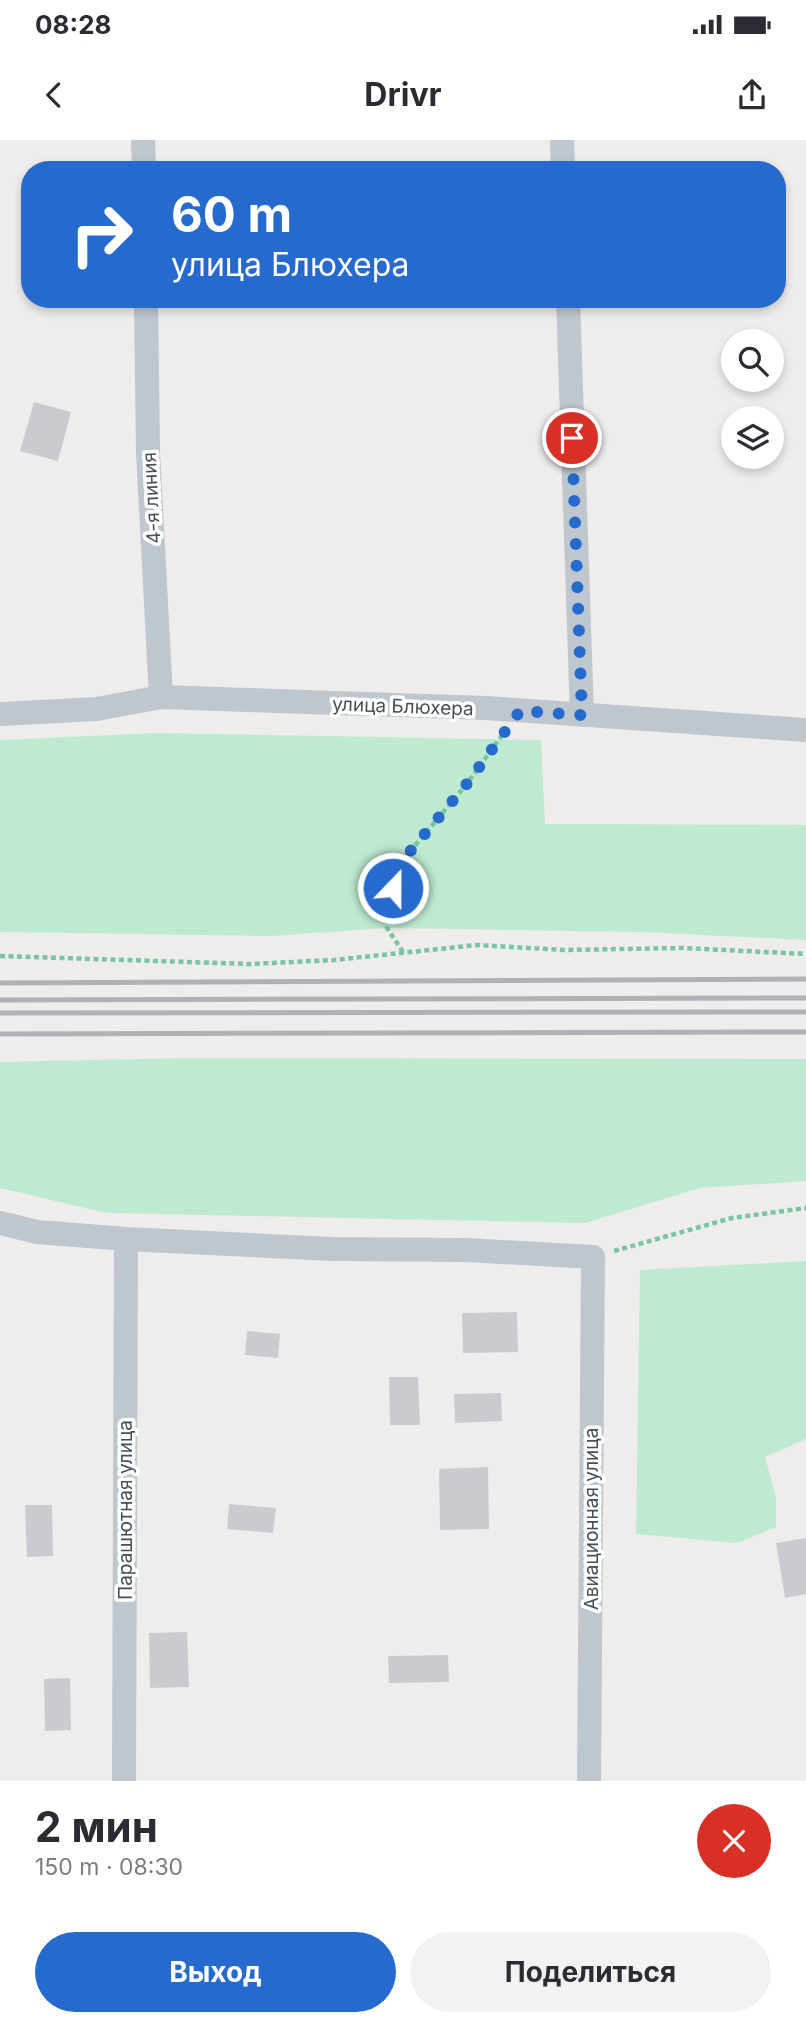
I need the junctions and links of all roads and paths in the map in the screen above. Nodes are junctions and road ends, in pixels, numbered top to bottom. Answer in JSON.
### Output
{"nodes":[{"id":1,"x":143,"y":140,"type":"edge"},
{"id":2,"x":562,"y":140,"type":"edge"},
{"id":3,"x":144,"y":161,"type":"edge"},
{"id":4,"x":563,"y":161,"type":"edge"},
{"id":5,"x":146,"y":308,"type":"edge"},
{"id":6,"x":568,"y":308,"type":"edge"},
{"id":7,"x":161,"y":697,"type":"junction"},
{"id":8,"x":520,"y":711,"type":"junction"},
{"id":9,"x":0,"y":714,"type":"edge"},
{"id":10,"x":582,"y":715,"type":"junction"},
{"id":11,"x":806,"y":730,"type":"edge"},
{"id":12,"x":403,"y":952,"type":"junction"},
{"id":13,"x":806,"y":954,"type":"edge"},
{"id":14,"x":0,"y":956,"type":"edge"},
{"id":15,"x":806,"y":1208,"type":"edge"},
{"id":16,"x":0,"y":1223,"type":"edge"},
{"id":17,"x":125,"y":1239,"type":"junction"},
{"id":18,"x":593,"y":1257,"type":"junction"},
{"id":19,"x":124,"y":1781,"type":"edge"},
{"id":20,"x":589,"y":1781,"type":"edge"}],
"edges":[{"from":1,"to":3,"type":"street"},
{"from":2,"to":4,"type":"street"},
{"from":5,"to":7,"type":"street","name":"4-я линия"},
{"from":6,"to":10,"type":"street"},
{"from":7,"to":8,"type":"street","name":"улица Блюхера"},
{"from":7,"to":9,"type":"street","name":"улица Блюхера"},
{"from":8,"to":10,"type":"street","name":"улица Блюхера"},
{"from":8,"to":12,"type":"path"},
{"from":10,"to":11,"type":"street","name":"улица Блюхера"},
{"from":12,"to":13,"type":"path"},
{"from":12,"to":14,"type":"path"},
{"from":15,"to":18,"type":"path"},
{"from":16,"to":17,"type":"street"},
{"from":17,"to":18,"type":"street"},
{"from":17,"to":19,"type":"street","name":"Парашютная улица"},
{"from":18,"to":20,"type":"street","name":"Авиационная улица"}]}
